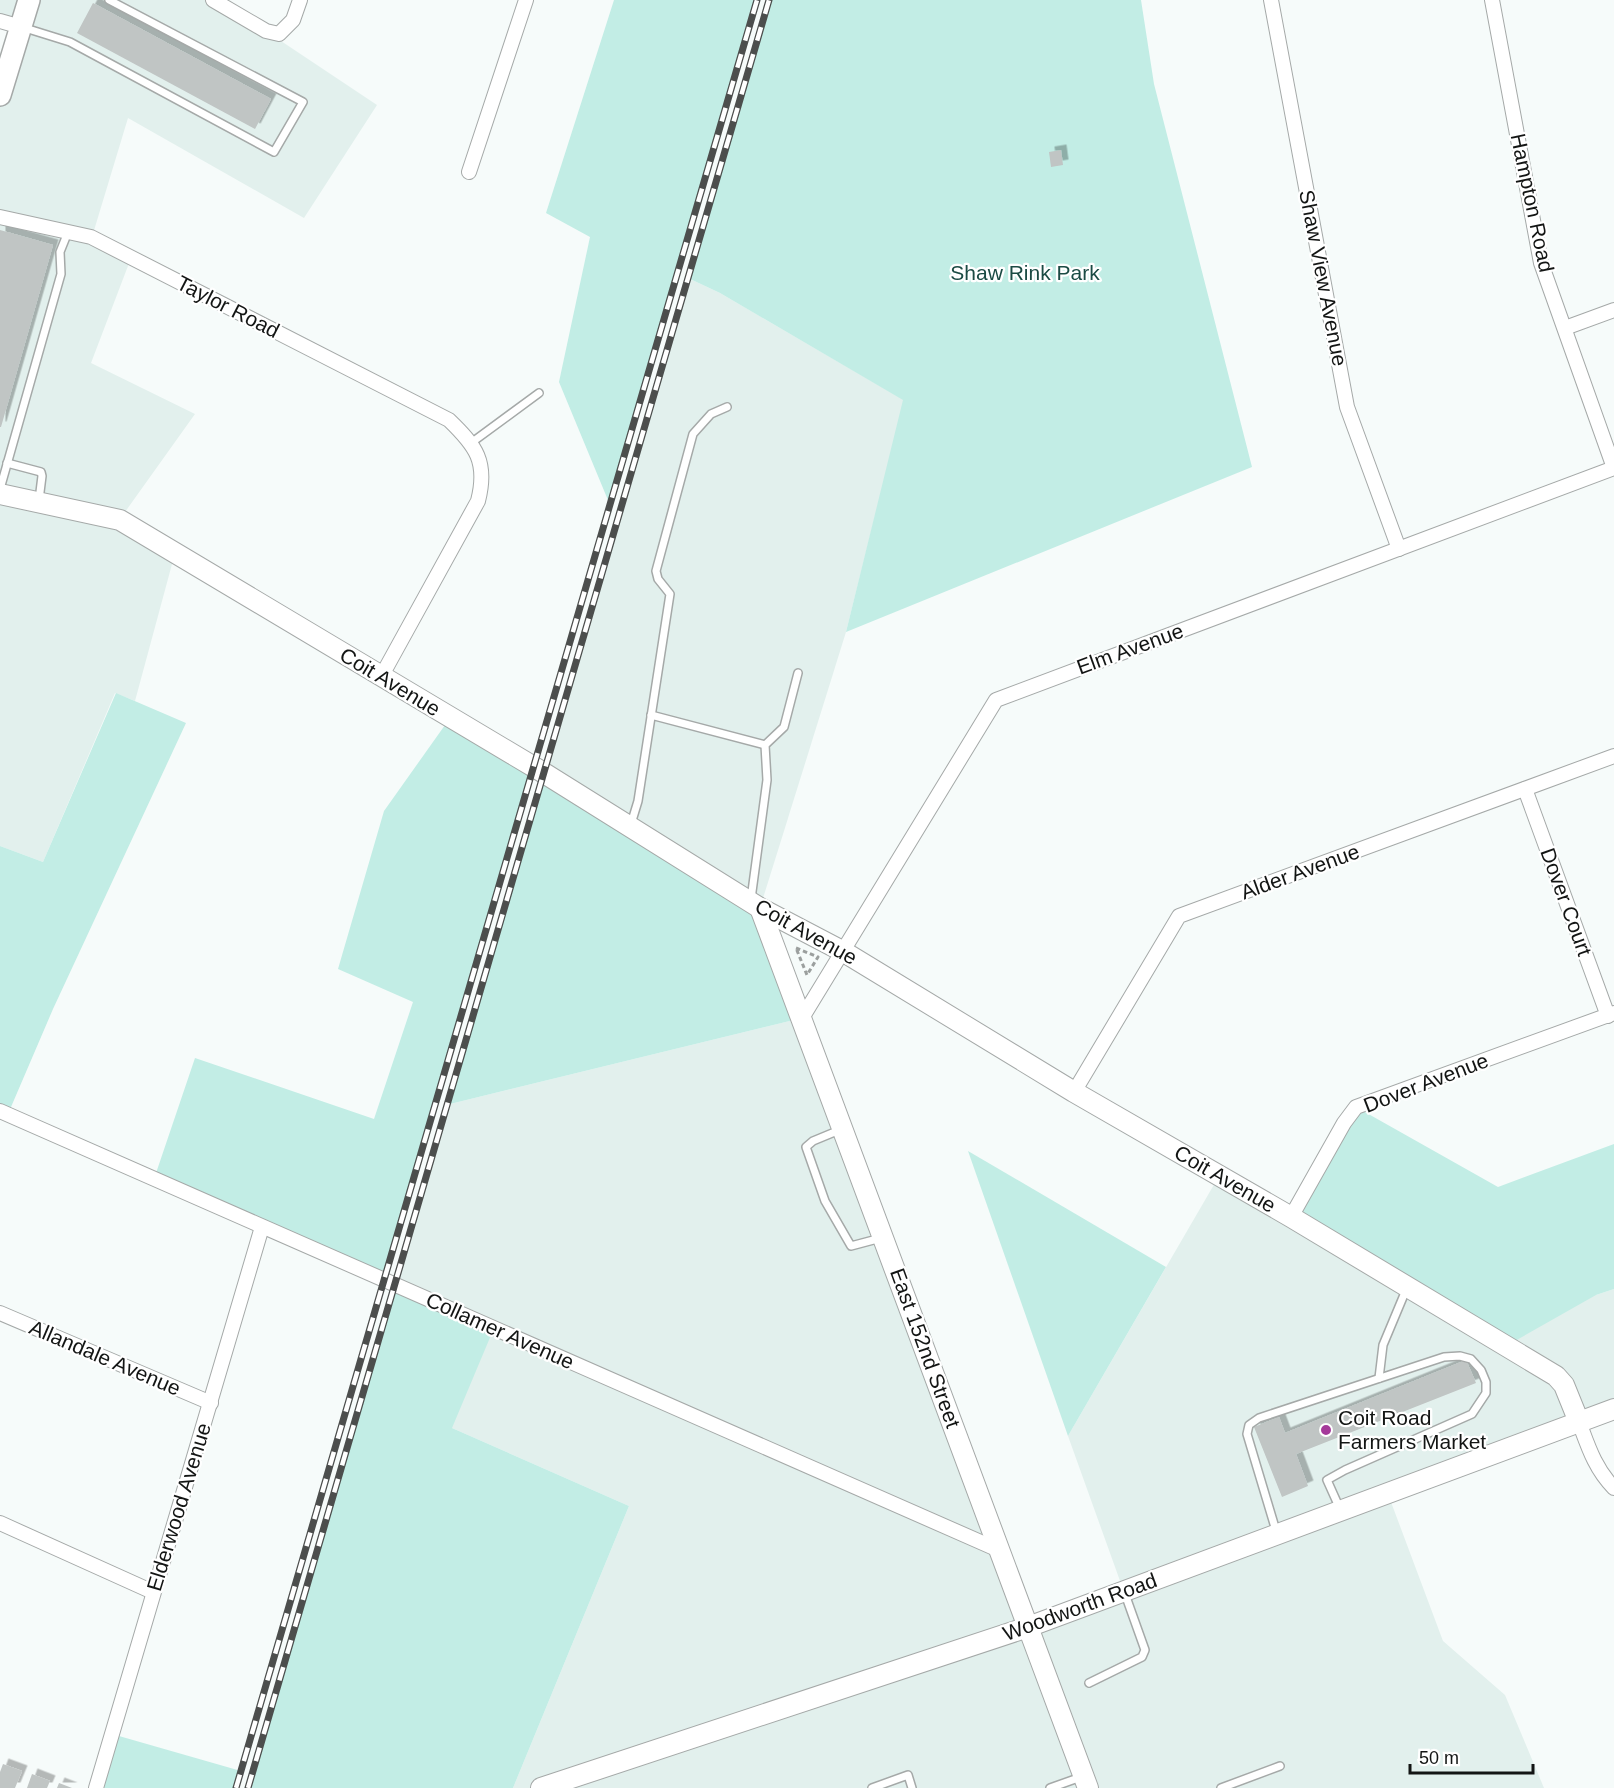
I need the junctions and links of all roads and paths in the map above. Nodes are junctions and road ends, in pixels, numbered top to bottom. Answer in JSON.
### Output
{"nodes":[{"id":1,"x":28,"y":0,"type":"edge"},
{"id":2,"x":109,"y":0,"type":"edge"},
{"id":3,"x":213,"y":0,"type":"edge"},
{"id":4,"x":300,"y":0,"type":"edge"},
{"id":5,"x":526,"y":0,"type":"edge"},
{"id":6,"x":1271,"y":0,"type":"edge"},
{"id":7,"x":1492,"y":0,"type":"edge"},
{"id":8,"x":0,"y":21,"type":"edge"},
{"id":9,"x":21,"y":27,"type":"junction"},
{"id":10,"x":0,"y":95,"type":"edge"},
{"id":11,"x":469,"y":171,"type":"dead end"},
{"id":12,"x":0,"y":217,"type":"edge"},
{"id":13,"x":68,"y":232,"type":"junction"},
{"id":14,"x":1614,"y":310,"type":"edge"},
{"id":15,"x":1565,"y":328,"type":"junction"},
{"id":16,"x":539,"y":393,"type":"dead end"},
{"id":17,"x":727,"y":407,"type":"dead end"},
{"id":18,"x":471,"y":443,"type":"junction"},
{"id":19,"x":7,"y":463,"type":"junction"},
{"id":20,"x":1614,"y":468,"type":"edge"},
{"id":21,"x":0,"y":489,"type":"edge"},
{"id":22,"x":0,"y":494,"type":"edge"},
{"id":23,"x":39,"y":502,"type":"junction"},
{"id":24,"x":1399,"y":549,"type":"junction"},
{"id":25,"x":798,"y":673,"type":"dead end"},
{"id":26,"x":381,"y":677,"type":"junction"},
{"id":27,"x":651,"y":715,"type":"junction"},
{"id":28,"x":765,"y":745,"type":"junction"},
{"id":29,"x":1614,"y":756,"type":"edge"},
{"id":30,"x":1525,"y":789,"type":"junction"},
{"id":31,"x":630,"y":827,"type":"junction"},
{"id":32,"x":756,"y":905,"type":"junction"},
{"id":33,"x":844,"y":952,"type":"junction"},
{"id":34,"x":807,"y":975,"type":"joint"},
{"id":35,"x":1611,"y":1014,"type":"edge"},
{"id":36,"x":802,"y":1018,"type":"junction"},
{"id":37,"x":1074,"y":1092,"type":"junction"},
{"id":38,"x":0,"y":1111,"type":"edge"},
{"id":39,"x":843,"y":1129,"type":"junction"},
{"id":40,"x":1291,"y":1217,"type":"junction"},
{"id":41,"x":261,"y":1227,"type":"junction"},
{"id":42,"x":883,"y":1237,"type":"junction"},
{"id":43,"x":1407,"y":1287,"type":"junction"},
{"id":44,"x":0,"y":1313,"type":"edge"},
{"id":45,"x":1379,"y":1378,"type":"junction"},
{"id":46,"x":211,"y":1403,"type":"junction"},
{"id":47,"x":1614,"y":1409,"type":"edge"},
{"id":48,"x":1579,"y":1422,"type":"junction"},
{"id":49,"x":1614,"y":1488,"type":"edge"},
{"id":50,"x":1341,"y":1512,"type":"junction"},
{"id":51,"x":0,"y":1523,"type":"edge"},
{"id":52,"x":1278,"y":1535,"type":"junction"},
{"id":53,"x":1001,"y":1551,"type":"junction"},
{"id":54,"x":153,"y":1592,"type":"junction"},
{"id":55,"x":1124,"y":1592,"type":"junction"},
{"id":56,"x":1028,"y":1628,"type":"junction"},
{"id":57,"x":1089,"y":1683,"type":"dead end"},
{"id":58,"x":1280,"y":1766,"type":"dead end"},
{"id":59,"x":1086,"y":1782,"type":"edge"},
{"id":60,"x":96,"y":1788,"type":"edge"},
{"id":61,"x":540,"y":1788,"type":"edge"},
{"id":62,"x":872,"y":1788,"type":"edge"},
{"id":63,"x":912,"y":1788,"type":"edge"},
{"id":64,"x":1050,"y":1788,"type":"edge"},
{"id":65,"x":1221,"y":1788,"type":"edge"}],
"edges":[{"from":1,"to":9,"type":"main road"},
{"from":2,"to":9,"type":"lane"},
{"from":3,"to":4,"type":"street"},
{"from":5,"to":11,"type":"street"},
{"from":6,"to":24,"type":"street","name":"Shaw View Avenue"},
{"from":7,"to":15,"type":"street","name":"Hampton Road"},
{"from":8,"to":9,"type":"street"},
{"from":9,"to":10,"type":"main road"},
{"from":12,"to":13,"type":"street","name":"Taylor Road"},
{"from":13,"to":18,"type":"street","name":"Taylor Road"},
{"from":13,"to":19,"type":"lane"},
{"from":14,"to":15,"type":"street"},
{"from":15,"to":20,"type":"street","name":"Hampton Road"},
{"from":16,"to":18,"type":"lane"},
{"from":17,"to":27,"type":"lane"},
{"from":18,"to":26,"type":"street"},
{"from":19,"to":21,"type":"lane"},
{"from":19,"to":23,"type":"lane"},
{"from":20,"to":24,"type":"street","name":"Elm Avenue"},
{"from":22,"to":23,"type":"street","name":"Coit Avenue"},
{"from":23,"to":26,"type":"street","name":"Coit Avenue"},
{"from":24,"to":33,"type":"street","name":"Elm Avenue"},
{"from":25,"to":28,"type":"lane"},
{"from":26,"to":31,"type":"street","name":"Coit Avenue"},
{"from":27,"to":28,"type":"lane"},
{"from":27,"to":31,"type":"lane"},
{"from":28,"to":32,"type":"lane"},
{"from":29,"to":30,"type":"street","name":"Alder Avenue"},
{"from":30,"to":35,"type":"street","name":"Dover Court"},
{"from":30,"to":37,"type":"street","name":"Alder Avenue"},
{"from":31,"to":32,"type":"street","name":"Coit Avenue"},
{"from":32,"to":33,"type":"street","name":"Coit Avenue"},
{"from":32,"to":36,"type":"street","name":"East 152nd Street"},
{"from":33,"to":36,"type":"street","name":"Elm Avenue"},
{"from":33,"to":37,"type":"street","name":"Coit Avenue"},
{"from":34,"to":34,"type":"path"},
{"from":35,"to":40,"type":"street","name":"Dover Avenue"},
{"from":36,"to":39,"type":"street","name":"East 152nd Street"},
{"from":37,"to":40,"type":"street","name":"Coit Avenue"},
{"from":38,"to":41,"type":"street","name":"Collamer Avenue"},
{"from":39,"to":42,"type":"street","name":"East 152nd Street"},
{"from":39,"to":42,"type":"lane"},
{"from":40,"to":43,"type":"street","name":"Coit Avenue"},
{"from":41,"to":46,"type":"street","name":"Elderwood Avenue"},
{"from":41,"to":53,"type":"street","name":"Collamer Avenue"},
{"from":42,"to":53,"type":"street","name":"East 152nd Street"},
{"from":43,"to":45,"type":"lane"},
{"from":43,"to":48,"type":"street","name":"Coit Avenue"},
{"from":44,"to":46,"type":"street","name":"Allandale Avenue"},
{"from":45,"to":50,"type":"lane"},
{"from":45,"to":52,"type":"lane"},
{"from":46,"to":54,"type":"street","name":"Elderwood Avenue"},
{"from":47,"to":48,"type":"street","name":"Woodworth Road"},
{"from":48,"to":49,"type":"street"},
{"from":48,"to":50,"type":"street","name":"Woodworth Road"},
{"from":50,"to":52,"type":"street","name":"Woodworth Road"},
{"from":51,"to":54,"type":"street"},
{"from":52,"to":55,"type":"street","name":"Woodworth Road"},
{"from":53,"to":56,"type":"street","name":"East 152nd Street"},
{"from":54,"to":60,"type":"street","name":"Elderwood Avenue"},
{"from":55,"to":56,"type":"street","name":"Woodworth Road"},
{"from":55,"to":57,"type":"lane"},
{"from":56,"to":59,"type":"street","name":"East 152nd Street"},
{"from":56,"to":61,"type":"street","name":"Woodworth Road"},
{"from":58,"to":65,"type":"lane"},
{"from":59,"to":64,"type":"lane"},
{"from":62,"to":63,"type":"lane"}]}
